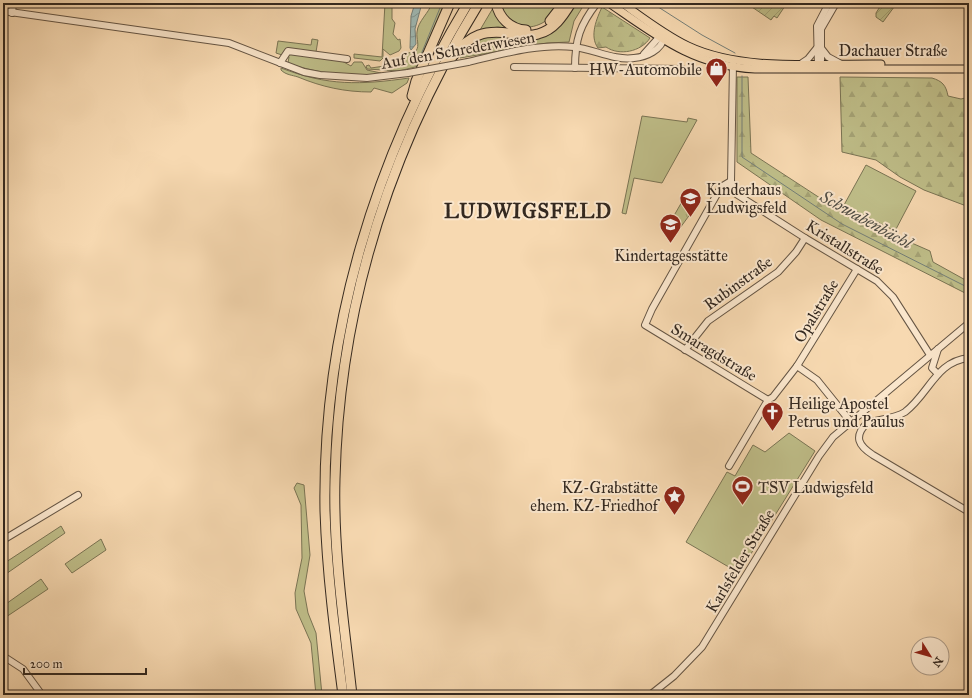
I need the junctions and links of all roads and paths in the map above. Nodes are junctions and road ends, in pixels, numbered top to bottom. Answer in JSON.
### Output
{"nodes":[{"id":1,"x":13,"y":3,"type":"edge"},
{"id":2,"x":450,"y":3,"type":"edge"},
{"id":3,"x":468,"y":3,"type":"edge"},
{"id":4,"x":479,"y":3,"type":"edge"},
{"id":5,"x":496,"y":3,"type":"edge"},
{"id":6,"x":564,"y":3,"type":"edge"},
{"id":7,"x":571,"y":3,"type":"edge"},
{"id":8,"x":597,"y":3,"type":"edge"},
{"id":9,"x":609,"y":3,"type":"edge"},
{"id":10,"x":622,"y":3,"type":"edge"},
{"id":11,"x":829,"y":3,"type":"edge"},
{"id":12,"x":836,"y":3,"type":"edge"},
{"id":13,"x":3,"y":12,"type":"edge"},
{"id":14,"x":12,"y":13,"type":"junction"},
{"id":15,"x":665,"y":32,"type":"junction"},
{"id":16,"x":661,"y":39,"type":"junction"},
{"id":17,"x":576,"y":47,"type":"junction"},
{"id":18,"x":819,"y":48,"type":"junction"},
{"id":19,"x":347,"y":59,"type":"dead end"},
{"id":20,"x":280,"y":63,"type":"junction"},
{"id":21,"x":802,"y":63,"type":"junction"},
{"id":22,"x":733,"y":64,"type":"junction"},
{"id":23,"x":842,"y":64,"type":"junction"},
{"id":24,"x":969,"y":64,"type":"edge"},
{"id":25,"x":819,"y":65,"type":"junction"},
{"id":26,"x":514,"y":67,"type":"dead end"},
{"id":27,"x":575,"y":68,"type":"junction"},
{"id":28,"x":682,"y":69,"type":"dead end"},
{"id":29,"x":969,"y":69,"type":"edge"},
{"id":30,"x":437,"y":75,"type":"junction"},
{"id":31,"x":402,"y":128,"type":"junction"},
{"id":32,"x":731,"y":182,"type":"junction"},
{"id":33,"x":805,"y":238,"type":"junction"},
{"id":34,"x":857,"y":269,"type":"junction"},
{"id":35,"x":969,"y":323,"type":"edge"},
{"id":36,"x":938,"y":349,"type":"junction"},
{"id":37,"x":685,"y":350,"type":"junction"},
{"id":38,"x":930,"y":355,"type":"junction"},
{"id":39,"x":969,"y":358,"type":"edge"},
{"id":40,"x":797,"y":366,"type":"junction"},
{"id":41,"x":937,"y":374,"type":"junction"},
{"id":42,"x":768,"y":400,"type":"junction"},
{"id":43,"x":850,"y":421,"type":"junction"},
{"id":44,"x":728,"y":466,"type":"dead end"},
{"id":45,"x":78,"y":496,"type":"dead end"},
{"id":46,"x":969,"y":512,"type":"edge"},
{"id":47,"x":3,"y":540,"type":"edge"},
{"id":48,"x":3,"y":656,"type":"edge"},
{"id":49,"x":42,"y":695,"type":"edge"},
{"id":50,"x":343,"y":695,"type":"edge"},
{"id":51,"x":352,"y":695,"type":"edge"},
{"id":52,"x":650,"y":695,"type":"edge"}],
"edges":[{"from":1,"to":14,"type":"street"},
{"from":2,"to":31,"type":"highway"},
{"from":3,"to":31,"type":"highway"},
{"from":4,"to":30,"type":"highway"},
{"from":5,"to":6,"type":"highway"},
{"from":7,"to":30,"type":"highway"},
{"from":8,"to":17,"type":"street"},
{"from":9,"to":16,"type":"main road","name":"Dachauer Straße"},
{"from":10,"to":15,"type":"main road","name":"Dachauer Straße"},
{"from":11,"to":18,"type":"street"},
{"from":12,"to":18,"type":"street"},
{"from":13,"to":14,"type":"street","name":"Auf den Schrederwiesen"},
{"from":14,"to":20,"type":"street","name":"Auf den Schrederwiesen"},
{"from":15,"to":16,"type":"street","name":"Auf den Schrederwiesen"},
{"from":15,"to":22,"type":"main road","name":"Dachauer Straße"},
{"from":16,"to":17,"type":"street","name":"Auf den Schrederwiesen"},
{"from":16,"to":22,"type":"main road","name":"Dachauer Straße"},
{"from":17,"to":20,"type":"street","name":"Auf den Schrederwiesen","bridge":true},
{"from":17,"to":27,"type":"street"},
{"from":18,"to":21,"type":"street"},
{"from":18,"to":23,"type":"street"},
{"from":18,"to":25,"type":"street"},
{"from":19,"to":20,"type":"street"},
{"from":21,"to":22,"type":"main road","name":"Dachauer Straße"},
{"from":21,"to":25,"type":"main road","name":"Dachauer Straße"},
{"from":22,"to":25,"type":"main road","name":"Dachauer Straße"},
{"from":22,"to":32,"type":"street"},
{"from":23,"to":24,"type":"main road","name":"Dachauer Straße"},
{"from":23,"to":25,"type":"main road","name":"Dachauer Straße"},
{"from":25,"to":29,"type":"main road","name":"Dachauer Straße"},
{"from":26,"to":27,"type":"street"},
{"from":27,"to":28,"type":"street"},
{"from":30,"to":51,"type":"highway"},
{"from":31,"to":50,"type":"highway"},
{"from":32,"to":33,"type":"street","name":"Kristallstraße"},
{"from":32,"to":37,"type":"street","name":"Smaragdstraße"},
{"from":33,"to":34,"type":"street","name":"Kristallstraße"},
{"from":33,"to":37,"type":"street","name":"Rubinstraße"},
{"from":34,"to":38,"type":"street","name":"Kristallstraße"},
{"from":34,"to":40,"type":"street","name":"Opalstraße"},
{"from":35,"to":36,"type":"street","name":"Karlsfelder Straße"},
{"from":36,"to":38,"type":"street","name":"Karlsfelder Straße"},
{"from":36,"to":41,"type":"street"},
{"from":37,"to":42,"type":"street","name":"Smaragdstraße"},
{"from":38,"to":43,"type":"street","name":"Karlsfelder Straße"},
{"from":39,"to":41,"type":"street"},
{"from":40,"to":42,"type":"street","name":"Opalstraße"},
{"from":40,"to":43,"type":"street"},
{"from":41,"to":46,"type":"street"},
{"from":42,"to":44,"type":"street","name":"Opalstraße"},
{"from":43,"to":52,"type":"street","name":"Karlsfelder Straße"},
{"from":45,"to":47,"type":"street"},
{"from":48,"to":49,"type":"street"}]}
